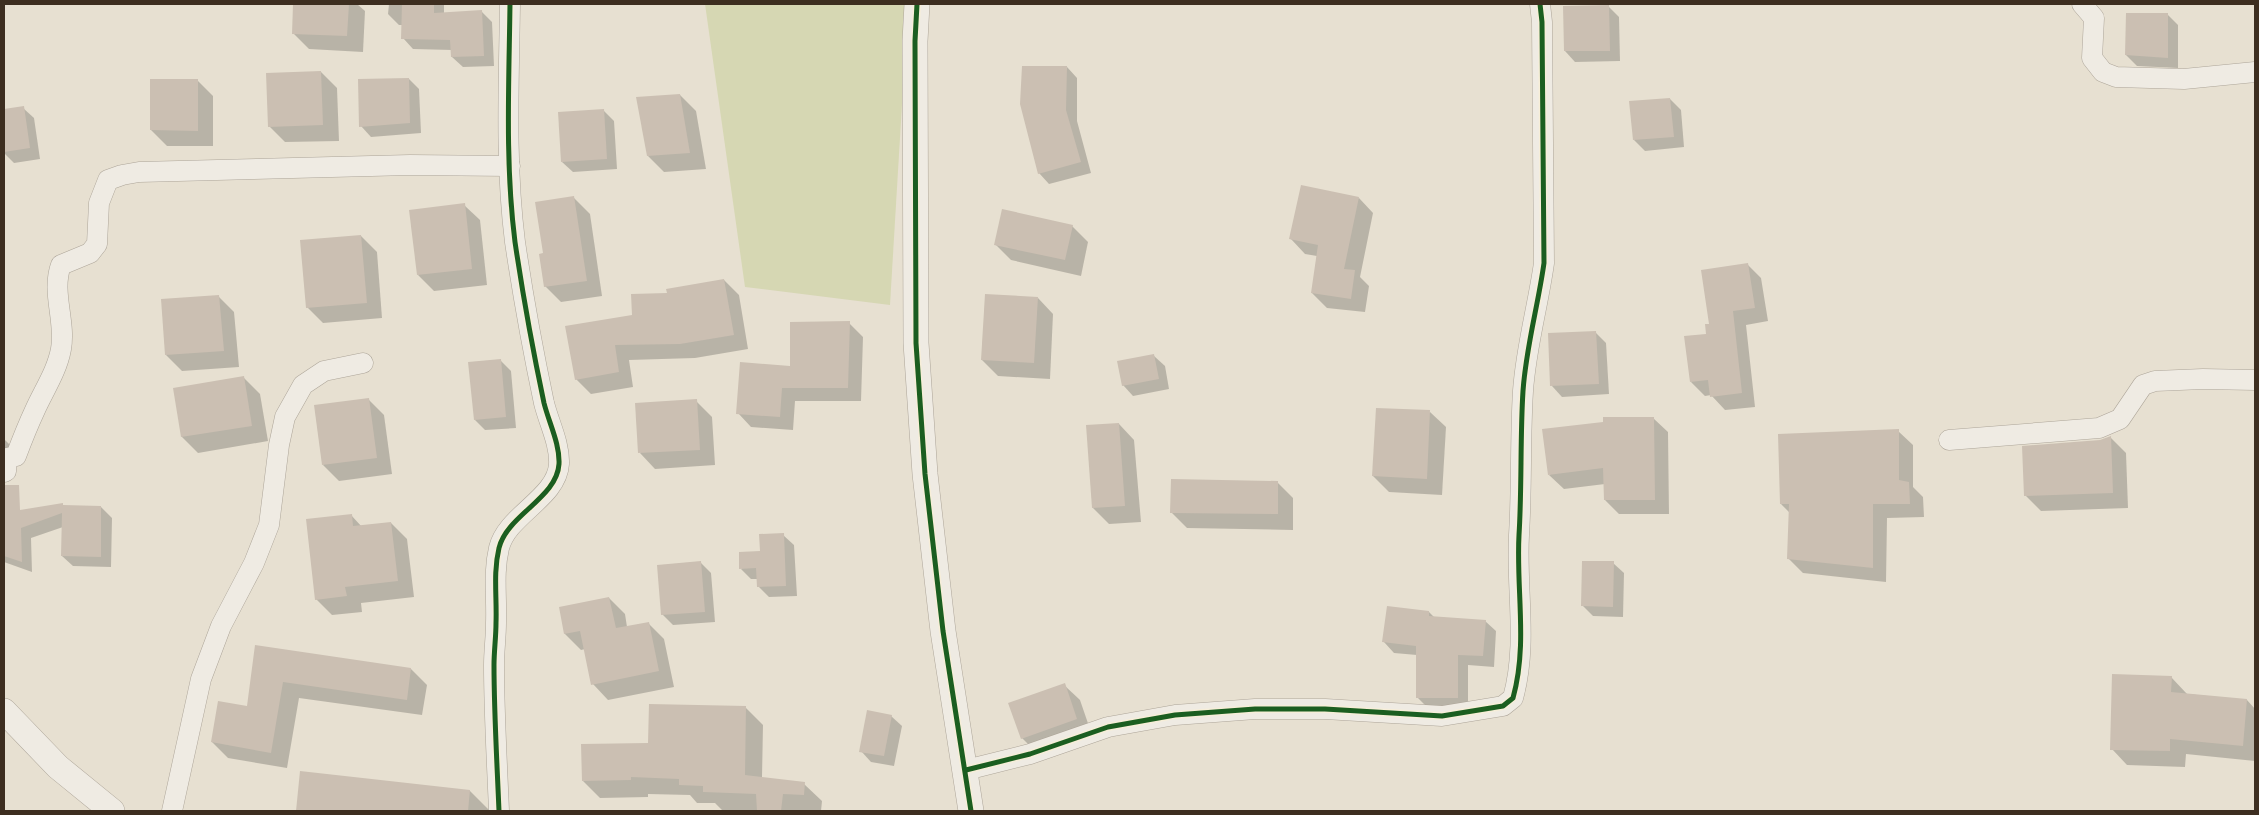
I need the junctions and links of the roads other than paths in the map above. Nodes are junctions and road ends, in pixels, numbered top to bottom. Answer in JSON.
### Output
{"nodes":[{"id":1,"x":510,"y":4,"type":"edge"},
{"id":2,"x":917,"y":4,"type":"edge"},
{"id":3,"x":1540,"y":4,"type":"edge"},
{"id":4,"x":2082,"y":4,"type":"edge"},
{"id":5,"x":2255,"y":72,"type":"edge"},
{"id":6,"x":510,"y":166,"type":"junction"},
{"id":7,"x":363,"y":363,"type":"dead end"},
{"id":8,"x":2255,"y":380,"type":"edge"},
{"id":9,"x":1949,"y":440,"type":"dead end"},
{"id":10,"x":4,"y":472,"type":"edge"},
{"id":11,"x":4,"y":711,"type":"edge"},
{"id":12,"x":966,"y":770,"type":"junction"},
{"id":13,"x":112,"y":811,"type":"edge"},
{"id":14,"x":172,"y":811,"type":"edge"},
{"id":15,"x":499,"y":811,"type":"edge"},
{"id":16,"x":971,"y":811,"type":"edge"}],
"edges":[{"from":1,"to":6,"type":"street"},
{"from":2,"to":12,"type":"street"},
{"from":3,"to":12,"type":"street"},
{"from":4,"to":5,"type":"street"},
{"from":6,"to":10,"type":"street"},
{"from":6,"to":15,"type":"street"},
{"from":7,"to":14,"type":"street"},
{"from":8,"to":9,"type":"street"},
{"from":11,"to":13,"type":"street"},
{"from":12,"to":16,"type":"street"}]}
